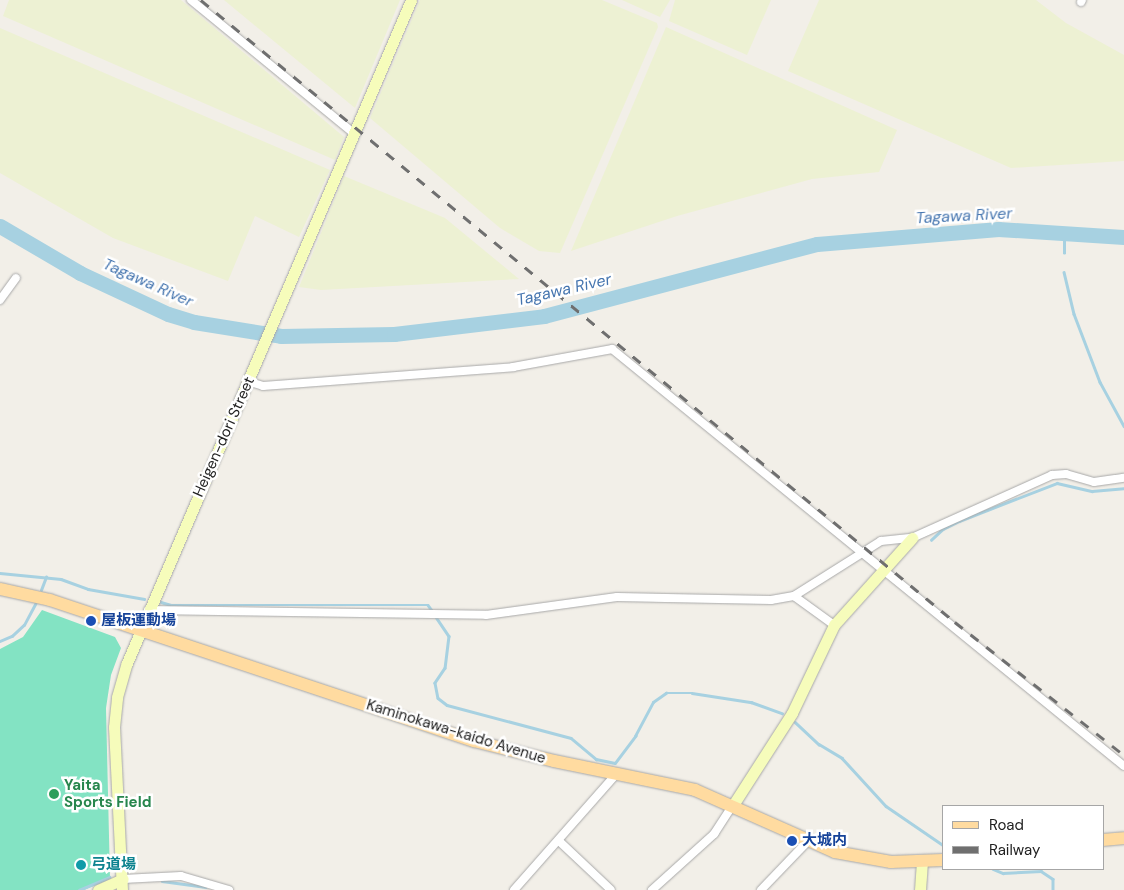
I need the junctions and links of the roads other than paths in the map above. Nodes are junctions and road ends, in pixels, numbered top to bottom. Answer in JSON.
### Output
{"nodes":[{"id":1,"x":191,"y":0,"type":"edge"},
{"id":2,"x":411,"y":0,"type":"edge"},
{"id":3,"x":355,"y":134,"type":"junction"},
{"id":4,"x":16,"y":278,"type":"dead end"},
{"id":5,"x":0,"y":300,"type":"edge"},
{"id":6,"x":248,"y":381,"type":"junction"},
{"id":7,"x":1124,"y":478,"type":"edge"},
{"id":8,"x":912,"y":538,"type":"junction"},
{"id":9,"x":861,"y":553,"type":"junction"},
{"id":10,"x":883,"y":571,"type":"junction"},
{"id":11,"x":0,"y":589,"type":"edge"},
{"id":12,"x":794,"y":596,"type":"junction"},
{"id":13,"x":148,"y":610,"type":"junction"},
{"id":14,"x":834,"y":625,"type":"junction"},
{"id":15,"x":140,"y":631,"type":"junction"},
{"id":16,"x":1124,"y":766,"type":"edge"},
{"id":17,"x":617,"y":773,"type":"junction"},
{"id":18,"x":733,"y":805,"type":"junction"},
{"id":19,"x":1124,"y":838,"type":"edge"},
{"id":20,"x":1104,"y":840,"type":"edge"},
{"id":21,"x":559,"y":841,"type":"junction"},
{"id":22,"x":807,"y":842,"type":"junction"},
{"id":23,"x":942,"y":860,"type":"edge"},
{"id":24,"x":922,"y":862,"type":"junction"},
{"id":25,"x":122,"y":885,"type":"edge"},
{"id":26,"x":98,"y":890,"type":"edge"},
{"id":27,"x":229,"y":890,"type":"edge"},
{"id":28,"x":514,"y":890,"type":"edge"},
{"id":29,"x":611,"y":890,"type":"edge"},
{"id":30,"x":652,"y":890,"type":"edge"},
{"id":31,"x":761,"y":890,"type":"edge"},
{"id":32,"x":920,"y":890,"type":"edge"}],
"edges":[{"from":1,"to":3,"type":"street"},
{"from":2,"to":3,"type":"street","name":"Heigen-dori Street"},
{"from":3,"to":6,"type":"street","name":"Heigen-dori Street"},
{"from":4,"to":5,"type":"street"},
{"from":6,"to":9,"type":"street"},
{"from":6,"to":13,"type":"street","name":"Heigen-dori Street"},
{"from":7,"to":8,"type":"street"},
{"from":8,"to":9,"type":"street"},
{"from":8,"to":10,"type":"street"},
{"from":9,"to":10,"type":"street"},
{"from":9,"to":12,"type":"street"},
{"from":10,"to":14,"type":"street"},
{"from":10,"to":16,"type":"street"},
{"from":11,"to":15,"type":"main road","name":"Kaminokawa-kaido Avenue"},
{"from":12,"to":13,"type":"street"},
{"from":12,"to":14,"type":"street"},
{"from":13,"to":15,"type":"street","name":"Heigen-dori Street"},
{"from":14,"to":18,"type":"street"},
{"from":15,"to":17,"type":"main road","name":"Kaminokawa-kaido Avenue"},
{"from":15,"to":25,"type":"street","name":"Heigen-dori Street"},
{"from":17,"to":18,"type":"main road","name":"Kaminokawa-kaido Avenue"},
{"from":17,"to":21,"type":"street"},
{"from":18,"to":22,"type":"main road","name":"Kaminokawa-kaido Avenue"},
{"from":18,"to":30,"type":"street"},
{"from":19,"to":20,"type":"main road"},
{"from":21,"to":28,"type":"street"},
{"from":21,"to":29,"type":"street"},
{"from":22,"to":24,"type":"main road","name":"Kaminokawa-kaido Avenue"},
{"from":22,"to":31,"type":"street"},
{"from":23,"to":24,"type":"main road","name":"Kaminokawa-kaido Avenue"},
{"from":24,"to":32,"type":"street"},
{"from":25,"to":26,"type":"street"},
{"from":25,"to":27,"type":"street"}]}
